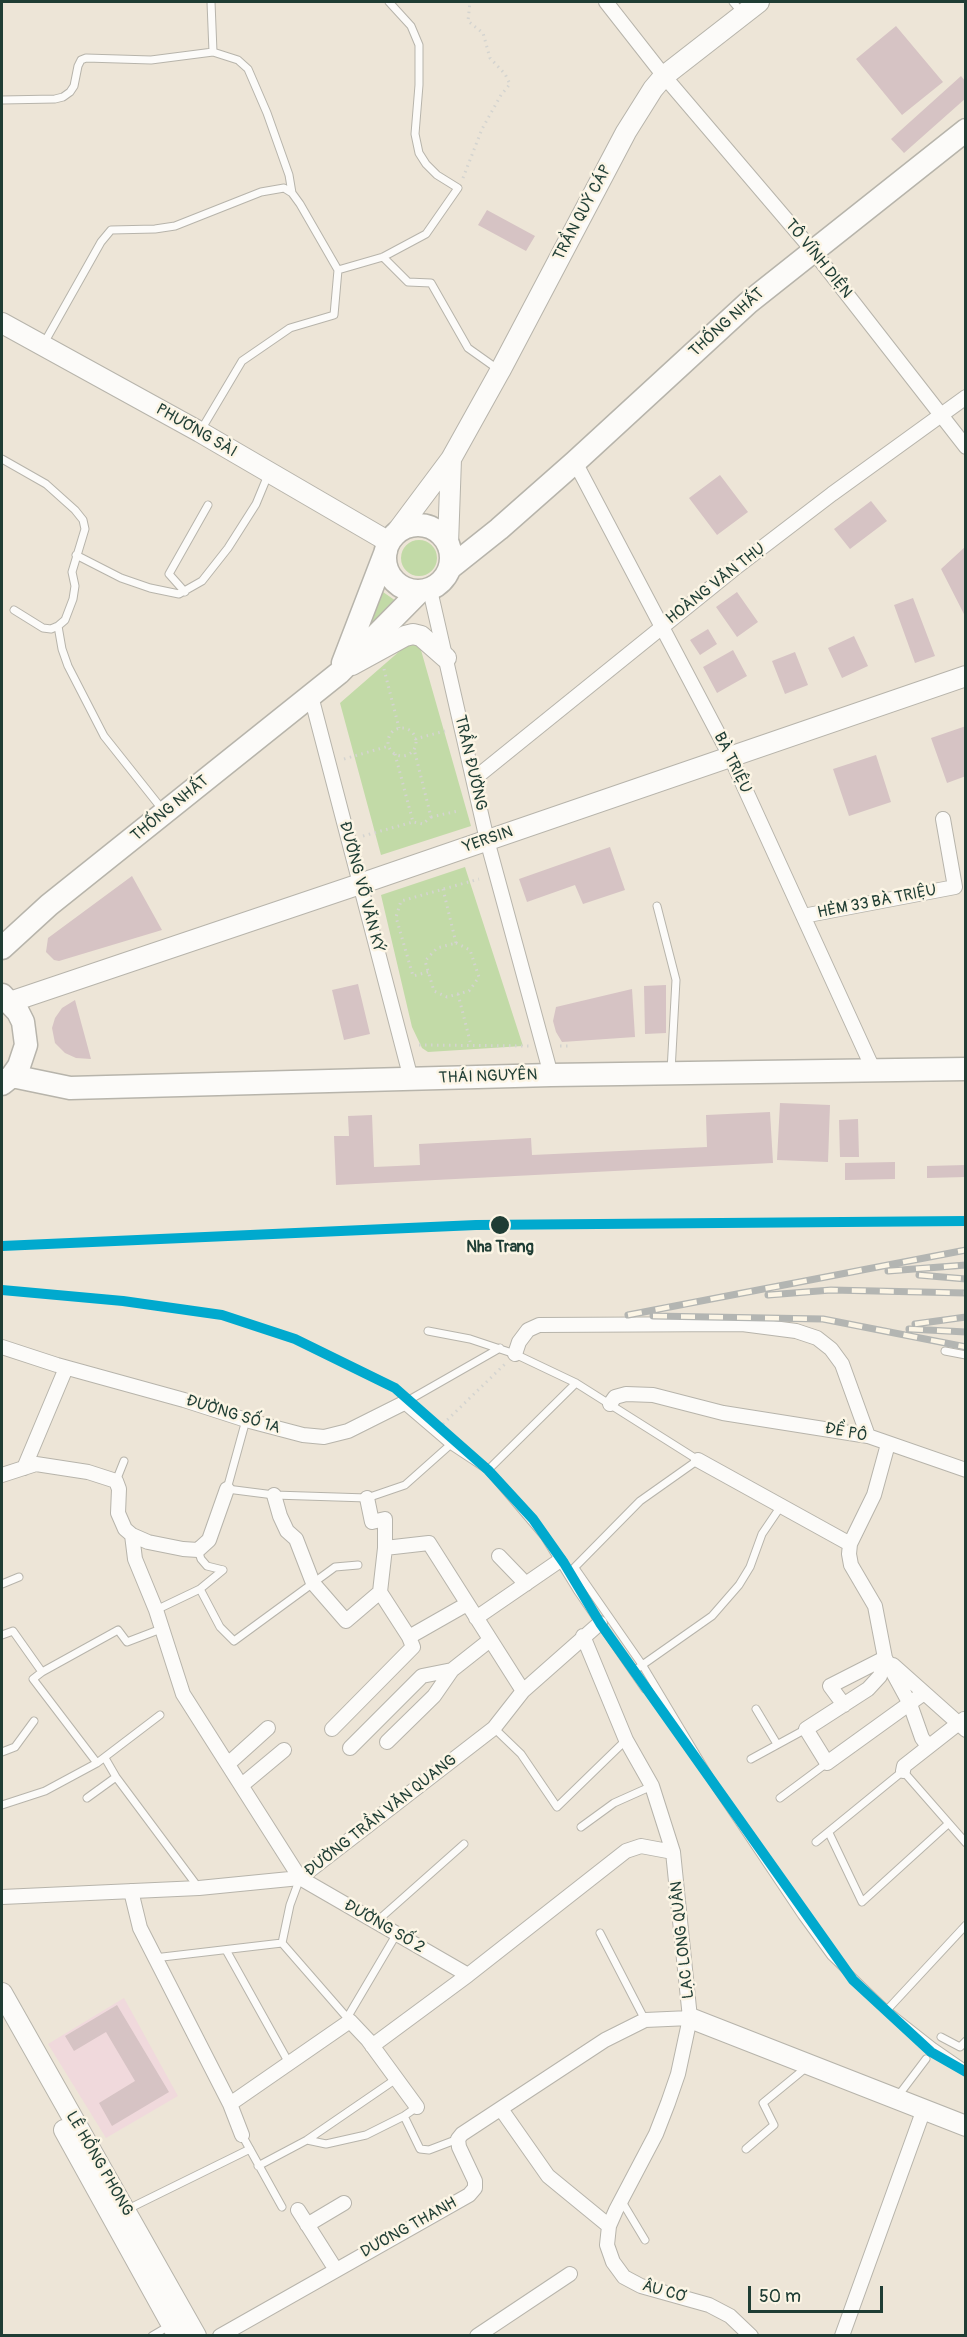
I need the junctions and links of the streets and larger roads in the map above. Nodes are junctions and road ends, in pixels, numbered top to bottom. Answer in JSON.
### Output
{"nodes":[{"id":1,"x":606,"y":2,"type":"edge"},
{"id":2,"x":759,"y":2,"type":"edge"},
{"id":3,"x":738,"y":8,"type":"edge"},
{"id":4,"x":664,"y":76,"type":"junction"},
{"id":5,"x":966,"y":130,"type":"edge"},
{"id":6,"x":814,"y":252,"type":"junction"},
{"id":7,"x":2,"y":323,"type":"edge"},
{"id":8,"x":966,"y":398,"type":"edge"},
{"id":9,"x":941,"y":416,"type":"junction"},
{"id":10,"x":966,"y":447,"type":"edge"},
{"id":11,"x":451,"y":459,"type":"junction"},
{"id":12,"x":575,"y":462,"type":"junction"},
{"id":13,"x":499,"y":529,"type":"junction"},
{"id":14,"x":448,"y":544,"type":"junction"},
{"id":15,"x":388,"y":546,"type":"junction"},
{"id":16,"x":450,"y":568,"type":"junction"},
{"id":17,"x":424,"y":591,"type":"junction"},
{"id":18,"x":662,"y":626,"type":"junction"},
{"id":19,"x":446,"y":658,"type":"junction"},
{"id":20,"x":339,"y":673,"type":"junction"},
{"id":21,"x":966,"y":676,"type":"edge"},
{"id":22,"x":311,"y":696,"type":"junction"},
{"id":23,"x":730,"y":756,"type":"junction"},
{"id":24,"x":474,"y":780,"type":"junction"},
{"id":25,"x":943,"y":819,"type":"dead end"},
{"id":26,"x":487,"y":840,"type":"junction"},
{"id":27,"x":360,"y":884,"type":"junction"},
{"id":28,"x":960,"y":886,"type":"edge"},
{"id":29,"x":803,"y":916,"type":"junction"},
{"id":30,"x":2,"y":948,"type":"edge"},
{"id":31,"x":6,"y":998,"type":"edge"},
{"id":32,"x":966,"y":1069,"type":"edge"},
{"id":33,"x":874,"y":1071,"type":"junction"},
{"id":34,"x":551,"y":1075,"type":"junction"},
{"id":35,"x":411,"y":1079,"type":"junction"},
{"id":36,"x":7,"y":1080,"type":"edge"},
{"id":37,"x":2,"y":1347,"type":"edge"},
{"id":38,"x":515,"y":1354,"type":"road end"},
{"id":39,"x":66,"y":1368,"type":"junction"},
{"id":40,"x":402,"y":1404,"type":"road end"},
{"id":41,"x":610,"y":1404,"type":"road end"},
{"id":42,"x":868,"y":1436,"type":"junction"},
{"id":43,"x":888,"y":1444,"type":"junction"},
{"id":44,"x":698,"y":1460,"type":"road end"},
{"id":45,"x":24,"y":1468,"type":"junction"},
{"id":46,"x":966,"y":1470,"type":"edge"},
{"id":47,"x":2,"y":1475,"type":"edge"},
{"id":48,"x":227,"y":1489,"type":"road end"},
{"id":49,"x":274,"y":1495,"type":"road end"},
{"id":50,"x":367,"y":1498,"type":"road end"},
{"id":51,"x":132,"y":1535,"type":"junction"},
{"id":52,"x":850,"y":1544,"type":"junction"},
{"id":53,"x":385,"y":1548,"type":"junction"},
{"id":54,"x":499,"y":1556,"type":"dead end"},
{"id":55,"x":562,"y":1567,"type":"road end"},
{"id":56,"x":526,"y":1584,"type":"junction"},
{"id":57,"x":380,"y":1592,"type":"junction"},
{"id":58,"x":467,"y":1604,"type":"junction"},
{"id":59,"x":476,"y":1618,"type":"junction"},
{"id":60,"x":600,"y":1623,"type":"road end"},
{"id":61,"x":583,"y":1636,"type":"junction"},
{"id":62,"x":409,"y":1637,"type":"junction"},
{"id":63,"x":490,"y":1641,"type":"junction"},
{"id":64,"x":885,"y":1658,"type":"junction"},
{"id":65,"x":452,"y":1670,"type":"junction"},
{"id":66,"x":523,"y":1691,"type":"junction"},
{"id":67,"x":924,"y":1692,"type":"junction"},
{"id":68,"x":909,"y":1704,"type":"junction"},
{"id":69,"x":844,"y":1705,"type":"junction"},
{"id":70,"x":963,"y":1723,"type":"edge"},
{"id":71,"x":268,"y":1728,"type":"dead end"},
{"id":72,"x":332,"y":1729,"type":"dead end"},
{"id":73,"x":387,"y":1742,"type":"dead end"},
{"id":74,"x":928,"y":1746,"type":"junction"},
{"id":75,"x":350,"y":1748,"type":"dead end"},
{"id":76,"x":284,"y":1750,"type":"dead end"},
{"id":77,"x":228,"y":1764,"type":"junction"},
{"id":78,"x":903,"y":1771,"type":"road end"},
{"id":79,"x":242,"y":1785,"type":"junction"},
{"id":80,"x":673,"y":1852,"type":"junction"},
{"id":81,"x":300,"y":1878,"type":"junction"},
{"id":82,"x":131,"y":1892,"type":"junction"},
{"id":83,"x":2,"y":1897,"type":"edge"},
{"id":84,"x":468,"y":1975,"type":"junction"},
{"id":85,"x":2,"y":1993,"type":"edge"},
{"id":86,"x":2,"y":2018,"type":"edge"},
{"id":87,"x":690,"y":2018,"type":"junction"},
{"id":88,"x":372,"y":2046,"type":"junction"},
{"id":89,"x":230,"y":2104,"type":"junction"},
{"id":90,"x":417,"y":2107,"type":"road end"},
{"id":91,"x":501,"y":2109,"type":"junction"},
{"id":92,"x":924,"y":2109,"type":"junction"},
{"id":93,"x":966,"y":2126,"type":"edge"},
{"id":94,"x":242,"y":2134,"type":"road end"},
{"id":95,"x":344,"y":2203,"type":"dead end"},
{"id":96,"x":298,"y":2210,"type":"dead end"},
{"id":97,"x":307,"y":2226,"type":"junction"},
{"id":98,"x":609,"y":2226,"type":"junction"},
{"id":99,"x":336,"y":2270,"type":"junction"},
{"id":100,"x":570,"y":2274,"type":"dead end"},
{"id":101,"x":175,"y":2330,"type":"edge"},
{"id":102,"x":196,"y":2336,"type":"edge"},
{"id":103,"x":220,"y":2336,"type":"edge"},
{"id":104,"x":477,"y":2336,"type":"edge"},
{"id":105,"x":751,"y":2336,"type":"edge"},
{"id":106,"x":842,"y":2336,"type":"edge"}],
"edges":[{"from":1,"to":4,"type":"street","name":"TÔ VĨNH DIỆN"},
{"from":2,"to":3,"type":"street","name":"TRẦN QUÝ CÁP"},
{"from":3,"to":4,"type":"street","name":"TRẦN QUÝ CÁP"},
{"from":4,"to":6,"type":"street","name":"TÔ VĨNH DIỆN"},
{"from":4,"to":11,"type":"street","name":"TRẦN QUÝ CÁP"},
{"from":5,"to":6,"type":"main road","name":"THỐNG NHẤT"},
{"from":6,"to":9,"type":"street","name":"TÔ VĨNH DIỆN"},
{"from":6,"to":12,"type":"main road","name":"THỐNG NHẤT"},
{"from":7,"to":15,"type":"street","name":"PHƯƠNG SÀI"},
{"from":8,"to":9,"type":"street","name":"HOÀNG VĂN THỤ"},
{"from":9,"to":10,"type":"street","name":"TÔ VĨNH DIỆN"},
{"from":9,"to":18,"type":"street","name":"HOÀNG VĂN THỤ"},
{"from":11,"to":14,"type":"street","name":"TRẦN QUÝ CÁP"},
{"from":11,"to":15,"type":"street","name":"TRẦN QUÝ CÁP"},
{"from":12,"to":13,"type":"main road","name":"THỐNG NHẤT"},
{"from":12,"to":18,"type":"street","name":"BÀ TRIỆU"},
{"from":13,"to":14,"type":"main road","name":"THỐNG NHẤT"},
{"from":13,"to":16,"type":"main road","name":"THỐNG NHẤT"},
{"from":14,"to":15,"type":"main road"},
{"from":14,"to":16,"type":"main road"},
{"from":15,"to":17,"type":"main road"},
{"from":15,"to":20,"type":"main road","name":"THỐNG NHẤT"},
{"from":16,"to":17,"type":"main road","name":"THỐNG NHẤT"},
{"from":17,"to":19,"type":"street","name":"TRẦN ĐƯỜNG"},
{"from":17,"to":20,"type":"main road","name":"THỐNG NHẤT"},
{"from":18,"to":23,"type":"street","name":"BÀ TRIỆU"},
{"from":18,"to":24,"type":"street","name":"HOÀNG VĂN THỤ"},
{"from":19,"to":20,"type":"street"},
{"from":19,"to":24,"type":"street","name":"TRẦN ĐƯỜNG"},
{"from":20,"to":22,"type":"main road","name":"THỐNG NHẤT"},
{"from":21,"to":23,"type":"street","name":"YERSIN"},
{"from":22,"to":27,"type":"street","name":"ĐƯỜNG VÕ VĂN KÝ"},
{"from":22,"to":30,"type":"main road","name":"THỐNG NHẤT"},
{"from":23,"to":26,"type":"street","name":"YERSIN"},
{"from":23,"to":29,"type":"street","name":"BÀ TRIỆU"},
{"from":24,"to":26,"type":"street","name":"TRẦN ĐƯỜNG"},
{"from":25,"to":28,"type":"street","name":"HẺM 33 BÀ TRIỆU"},
{"from":26,"to":27,"type":"street","name":"YERSIN"},
{"from":26,"to":34,"type":"street","name":"TRẦN ĐƯỜNG"},
{"from":27,"to":31,"type":"street","name":"YERSIN"},
{"from":27,"to":35,"type":"street","name":"ĐƯỜNG VÕ VĂN KÝ"},
{"from":28,"to":29,"type":"street","name":"HẺM 33 BÀ TRIỆU"},
{"from":29,"to":33,"type":"street","name":"BÀ TRIỆU"},
{"from":31,"to":36,"type":"main road"},
{"from":32,"to":33,"type":"main road","name":"THÁI NGUYÊN"},
{"from":33,"to":34,"type":"main road","name":"THÁI NGUYÊN"},
{"from":34,"to":35,"type":"main road","name":"THÁI NGUYÊN"},
{"from":35,"to":36,"type":"main road","name":"THÁI NGUYÊN"},
{"from":37,"to":39,"type":"street","name":"ĐƯỜNG SỐ 1A"},
{"from":38,"to":42,"type":"street"},
{"from":39,"to":40,"type":"street","name":"ĐƯỜNG SỐ 1A"},
{"from":39,"to":45,"type":"street"},
{"from":41,"to":42,"type":"street","name":"ĐỀ PÔ"},
{"from":42,"to":43,"type":"street","name":"ĐỀ PÔ"},
{"from":43,"to":46,"type":"street","name":"ĐỀ PÔ"},
{"from":43,"to":52,"type":"street"},
{"from":44,"to":52,"type":"street"},
{"from":45,"to":47,"type":"street"},
{"from":45,"to":51,"type":"street"},
{"from":48,"to":51,"type":"street"},
{"from":49,"to":57,"type":"street"},
{"from":50,"to":53,"type":"street"},
{"from":51,"to":77,"type":"street"},
{"from":52,"to":64,"type":"street"},
{"from":53,"to":57,"type":"street"},
{"from":53,"to":58,"type":"street"},
{"from":54,"to":56,"type":"street"},
{"from":55,"to":56,"type":"street"},
{"from":56,"to":59,"type":"street"},
{"from":57,"to":62,"type":"street"},
{"from":58,"to":59,"type":"street"},
{"from":58,"to":62,"type":"street"},
{"from":59,"to":63,"type":"street"},
{"from":60,"to":61,"type":"street","name":"ĐƯỜNG TRẦN VĂN QUANG"},
{"from":61,"to":66,"type":"street","name":"ĐƯỜNG TRẦN VĂN QUANG"},
{"from":61,"to":80,"type":"street","name":"LẠC LONG QUÂN"},
{"from":62,"to":72,"type":"street"},
{"from":63,"to":65,"type":"street"},
{"from":63,"to":66,"type":"street"},
{"from":64,"to":67,"type":"street"},
{"from":64,"to":68,"type":"street"},
{"from":64,"to":69,"type":"street"},
{"from":64,"to":69,"type":"street"},
{"from":65,"to":73,"type":"street"},
{"from":65,"to":75,"type":"street"},
{"from":66,"to":81,"type":"street","name":"ĐƯỜNG TRẦN VĂN QUANG"},
{"from":67,"to":68,"type":"street"},
{"from":67,"to":70,"type":"street"},
{"from":68,"to":69,"type":"street"},
{"from":68,"to":74,"type":"street"},
{"from":70,"to":74,"type":"street"},
{"from":71,"to":77,"type":"street"},
{"from":74,"to":78,"type":"street"},
{"from":76,"to":79,"type":"street"},
{"from":77,"to":79,"type":"street"},
{"from":79,"to":81,"type":"street"},
{"from":80,"to":84,"type":"street"},
{"from":80,"to":87,"type":"street","name":"LẠC LONG QUÂN"},
{"from":81,"to":82,"type":"street","name":"ĐƯỜNG TRẦN VĂN QUANG"},
{"from":81,"to":84,"type":"street","name":"ĐƯỜNG SỐ 2"},
{"from":82,"to":83,"type":"street","name":"ĐƯỜNG TRẦN VĂN QUANG"},
{"from":82,"to":89,"type":"street"},
{"from":84,"to":88,"type":"street"},
{"from":85,"to":102,"type":"street","name":"LÊ HỒNG PHONG"},
{"from":86,"to":101,"type":"street","name":"LÊ HỒNG PHONG"},
{"from":87,"to":91,"type":"street"},
{"from":87,"to":92,"type":"street","name":"LẠC LONG QUÂN"},
{"from":87,"to":98,"type":"street"},
{"from":88,"to":89,"type":"street"},
{"from":88,"to":90,"type":"street"},
{"from":89,"to":94,"type":"street"},
{"from":91,"to":98,"type":"street"},
{"from":91,"to":99,"type":"street","name":"DƯƠNG THANH"},
{"from":92,"to":93,"type":"street","name":"LẠC LONG QUÂN"},
{"from":92,"to":106,"type":"street"},
{"from":95,"to":97,"type":"street"},
{"from":96,"to":97,"type":"street"},
{"from":97,"to":99,"type":"street"},
{"from":98,"to":105,"type":"street","name":"ÂU CƠ"},
{"from":99,"to":103,"type":"street","name":"DƯƠNG THANH"},
{"from":100,"to":104,"type":"street"}]}
